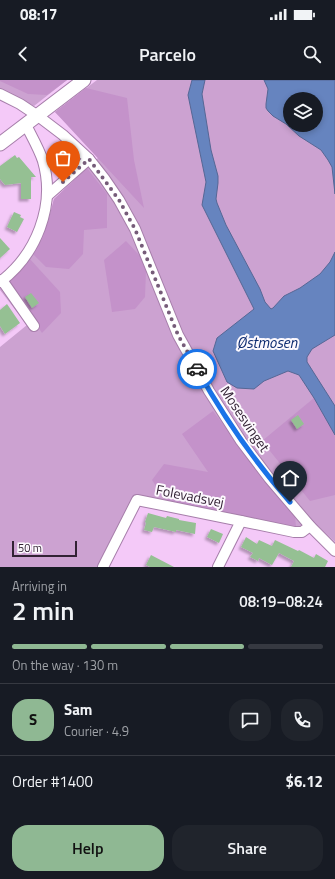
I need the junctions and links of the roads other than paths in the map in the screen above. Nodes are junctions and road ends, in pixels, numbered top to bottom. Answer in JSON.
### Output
{"nodes":[{"id":1,"x":84,"y":80,"type":"edge"},
{"id":2,"x":0,"y":94,"type":"edge"},
{"id":3,"x":38,"y":116,"type":"junction"},
{"id":4,"x":26,"y":125,"type":"junction"},
{"id":5,"x":0,"y":144,"type":"edge"},
{"id":6,"x":89,"y":159,"type":"junction"},
{"id":7,"x":48,"y":196,"type":"junction"},
{"id":8,"x":1,"y":281,"type":"edge"},
{"id":9,"x":34,"y":326,"type":"dead end"},
{"id":10,"x":241,"y":521,"type":"junction"},
{"id":11,"x":310,"y":526,"type":"junction"},
{"id":12,"x":335,"y":551,"type":"edge"},
{"id":13,"x":103,"y":567,"type":"edge"},
{"id":14,"x":218,"y":567,"type":"edge"}],
"edges":[{"from":1,"to":3,"type":"street"},
{"from":2,"to":3,"type":"street","name":"Mosesvinget"},
{"from":3,"to":4,"type":"street"},
{"from":3,"to":6,"type":"street","name":"Mosesvinget"},
{"from":4,"to":5,"type":"street"},
{"from":4,"to":7,"type":"street"},
{"from":6,"to":7,"type":"street"},
{"from":6,"to":11,"type":"street","name":"Mosesvinget"},
{"from":7,"to":8,"type":"street"},
{"from":8,"to":9,"type":"street"},
{"from":10,"to":11,"type":"street","name":"Folevadsvej"},
{"from":10,"to":13,"type":"street","name":"Folevadsvej"},
{"from":10,"to":14,"type":"street"},
{"from":11,"to":12,"type":"street","name":"Mosesvinget"}]}
